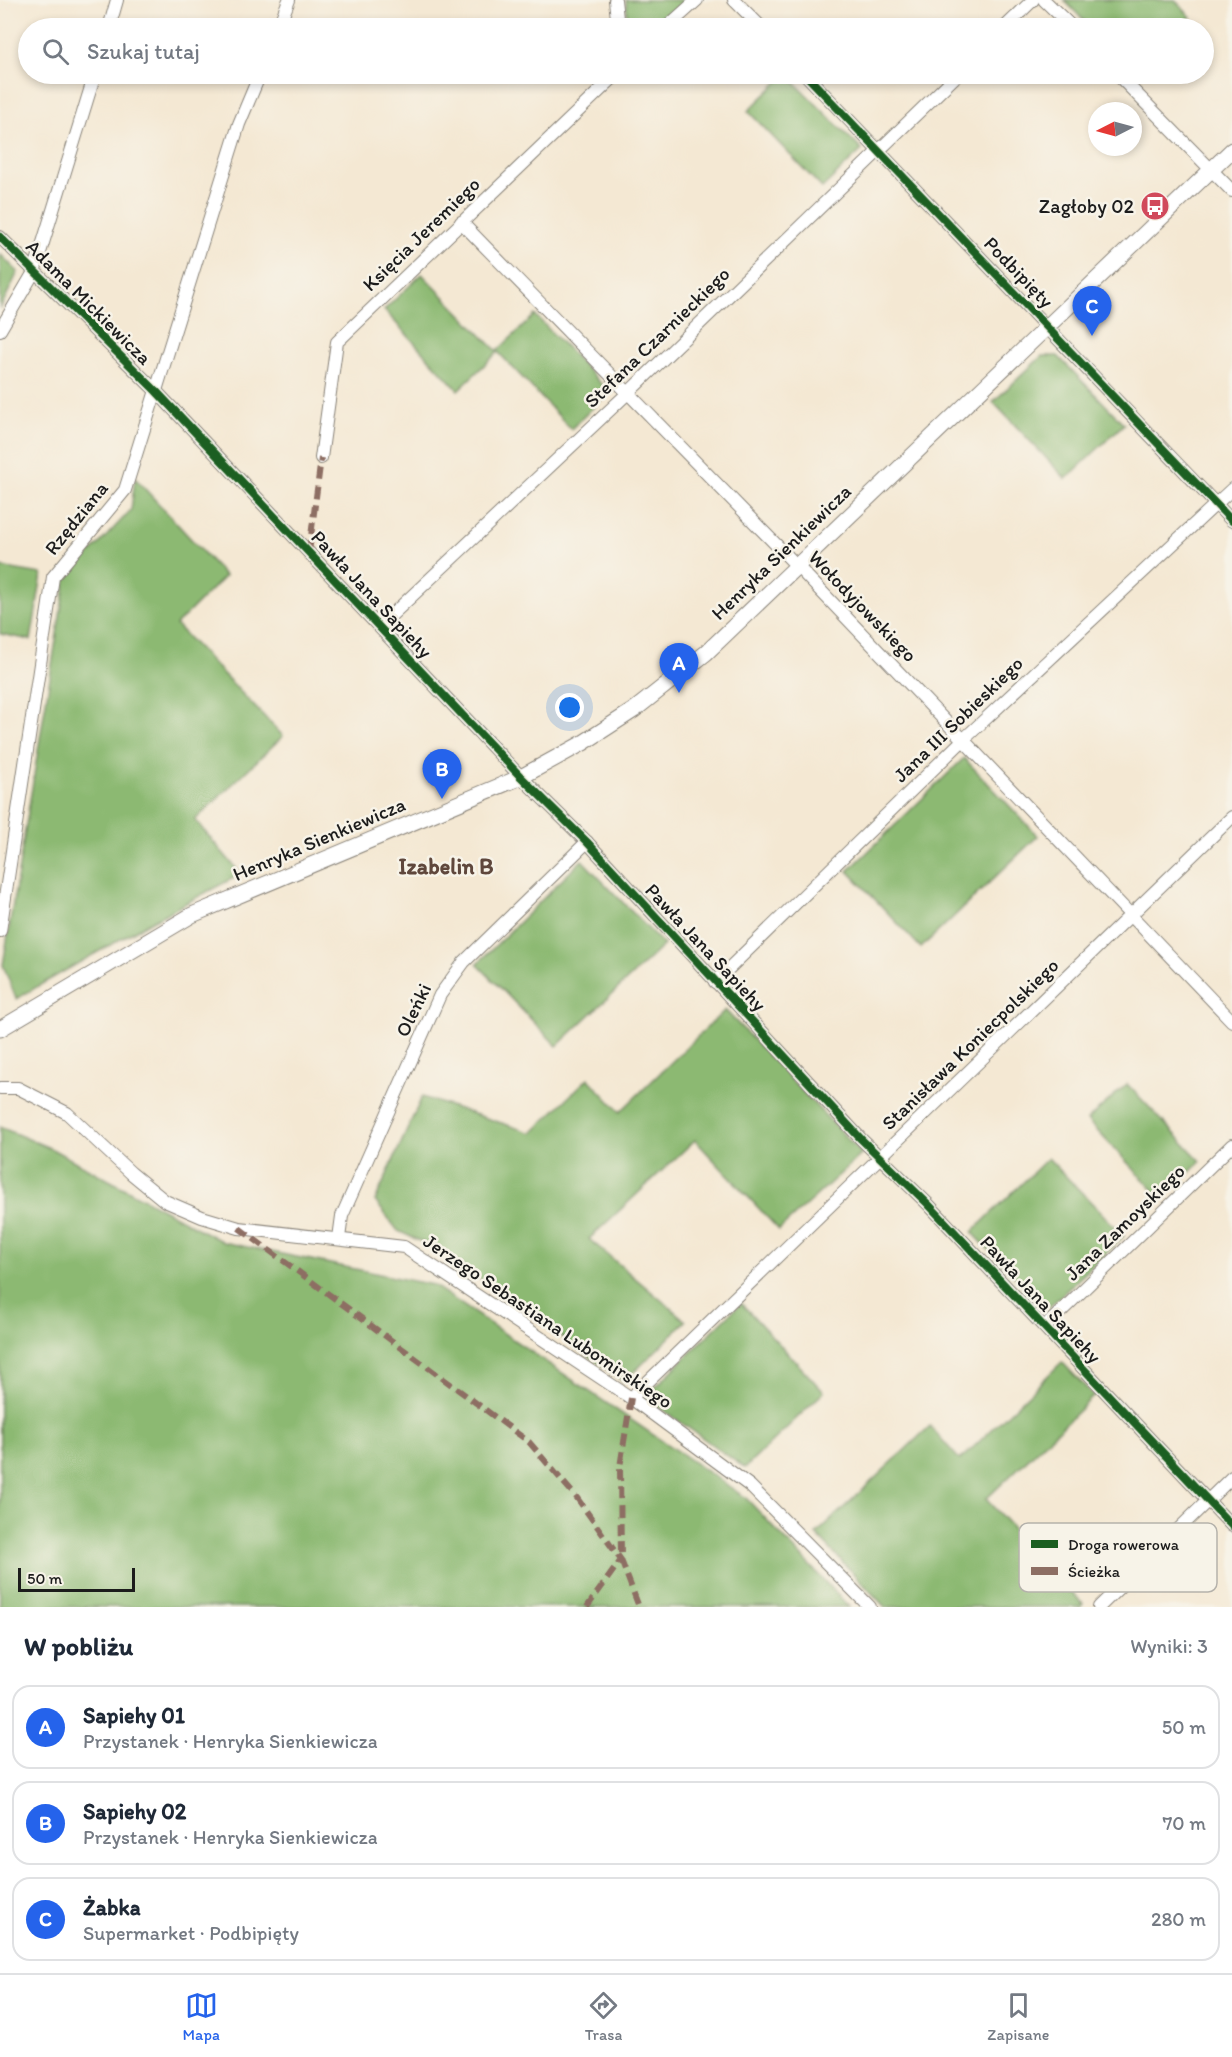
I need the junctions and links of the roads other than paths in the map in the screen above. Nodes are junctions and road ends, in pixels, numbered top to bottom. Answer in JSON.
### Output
{"nodes":[{"id":1,"x":117,"y":0,"type":"edge"},
{"id":2,"x":289,"y":0,"type":"edge"},
{"id":3,"x":615,"y":0,"type":"edge"},
{"id":4,"x":697,"y":0,"type":"edge"},
{"id":5,"x":734,"y":0,"type":"edge"},
{"id":6,"x":1033,"y":0,"type":"edge"},
{"id":7,"x":1044,"y":0,"type":"edge"},
{"id":8,"x":112,"y":18,"type":"edge"},
{"id":9,"x":282,"y":18,"type":"edge"},
{"id":10,"x":617,"y":18,"type":"edge"},
{"id":11,"x":677,"y":18,"type":"edge"},
{"id":12,"x":752,"y":18,"type":"edge"},
{"id":13,"x":1014,"y":18,"type":"edge"},
{"id":14,"x":1063,"y":18,"type":"edge"},
{"id":15,"x":92,"y":84,"type":"edge"},
{"id":16,"x":256,"y":84,"type":"edge"},
{"id":17,"x":606,"y":84,"type":"edge"},
{"id":18,"x":815,"y":84,"type":"edge"},
{"id":19,"x":948,"y":84,"type":"edge"},
{"id":20,"x":1127,"y":84,"type":"edge"},
{"id":21,"x":879,"y":150,"type":"junction"},
{"id":22,"x":1232,"y":150,"type":"edge"},
{"id":23,"x":1212,"y":169,"type":"junction"},
{"id":24,"x":1232,"y":190,"type":"edge"},
{"id":25,"x":461,"y":222,"type":"junction"},
{"id":26,"x":0,"y":237,"type":"edge"},
{"id":27,"x":34,"y":272,"type":"junction"},
{"id":28,"x":1047,"y":326,"type":"junction"},
{"id":29,"x":0,"y":330,"type":"edge"},
{"id":30,"x":156,"y":390,"type":"junction"},
{"id":31,"x":629,"y":392,"type":"junction"},
{"id":32,"x":321,"y":458,"type":"dead end"},
{"id":33,"x":1232,"y":489,"type":"edge"},
{"id":34,"x":1216,"y":505,"type":"junction"},
{"id":35,"x":1232,"y":521,"type":"edge"},
{"id":36,"x":797,"y":566,"type":"junction"},
{"id":37,"x":380,"y":626,"type":"junction"},
{"id":38,"x":963,"y":740,"type":"junction"},
{"id":39,"x":521,"y":777,"type":"junction"},
{"id":40,"x":1232,"y":817,"type":"edge"},
{"id":41,"x":587,"y":842,"type":"junction"},
{"id":42,"x":1132,"y":914,"type":"junction"},
{"id":43,"x":0,"y":932,"type":"edge"},
{"id":44,"x":715,"y":982,"type":"junction"},
{"id":45,"x":1232,"y":1021,"type":"edge"},
{"id":46,"x":0,"y":1029,"type":"edge"},
{"id":47,"x":0,"y":1088,"type":"edge"},
{"id":48,"x":1232,"y":1145,"type":"edge"},
{"id":49,"x":881,"y":1157,"type":"junction"},
{"id":50,"x":339,"y":1238,"type":"junction"},
{"id":51,"x":1045,"y":1327,"type":"junction"},
{"id":52,"x":631,"y":1398,"type":"junction"},
{"id":53,"x":1232,"y":1477,"type":"edge"},
{"id":54,"x":1208,"y":1500,"type":"junction"},
{"id":55,"x":1185,"y":1523,"type":"edge"},
{"id":56,"x":1232,"y":1526,"type":"edge"},
{"id":57,"x":1114,"y":1592,"type":"edge"},
{"id":58,"x":870,"y":1607,"type":"edge"},
{"id":59,"x":1099,"y":1607,"type":"edge"}],
"edges":[{"from":1,"to":8,"type":"street"},
{"from":2,"to":9,"type":"street"},
{"from":3,"to":10,"type":"street"},
{"from":4,"to":11,"type":"street"},
{"from":5,"to":12,"type":"street"},
{"from":6,"to":13,"type":"street"},
{"from":7,"to":14,"type":"street"},
{"from":15,"to":27,"type":"street"},
{"from":16,"to":30,"type":"street","name":"Rzędziana"},
{"from":17,"to":25,"type":"street","name":"Księcia Jeremiego"},
{"from":18,"to":21,"type":"street","name":"Podbipięty"},
{"from":19,"to":21,"type":"street","name":"Stefana Czarnieckiego"},
{"from":20,"to":23,"type":"street"},
{"from":21,"to":28,"type":"street","name":"Podbipięty"},
{"from":21,"to":31,"type":"street","name":"Stefana Czarnieckiego"},
{"from":22,"to":23,"type":"street","name":"Henryka Sienkiewicza"},
{"from":23,"to":24,"type":"street"},
{"from":23,"to":28,"type":"street","name":"Henryka Sienkiewicza"},
{"from":25,"to":31,"type":"street","name":"Wołodyjowskiego"},
{"from":25,"to":32,"type":"street","name":"Księcia Jeremiego"},
{"from":26,"to":27,"type":"street","name":"Adama Mickiewicza"},
{"from":27,"to":29,"type":"street"},
{"from":27,"to":30,"type":"street","name":"Adama Mickiewicza"},
{"from":28,"to":34,"type":"street","name":"Podbipięty"},
{"from":28,"to":36,"type":"street","name":"Henryka Sienkiewicza"},
{"from":30,"to":37,"type":"street","name":"Pawła Jana Sapiehy"},
{"from":30,"to":43,"type":"street","name":"Rzędziana"},
{"from":31,"to":36,"type":"street","name":"Wołodyjowskiego"},
{"from":31,"to":37,"type":"street","name":"Stefana Czarnieckiego"},
{"from":33,"to":34,"type":"street","name":"Jana III Sobieskiego"},
{"from":34,"to":35,"type":"street","name":"Podbipięty"},
{"from":34,"to":38,"type":"street","name":"Jana III Sobieskiego"},
{"from":36,"to":38,"type":"street","name":"Wołodyjowskiego"},
{"from":36,"to":39,"type":"street","name":"Henryka Sienkiewicza"},
{"from":37,"to":39,"type":"street","name":"Pawła Jana Sapiehy"},
{"from":38,"to":42,"type":"street","name":"Wołodyjowskiego"},
{"from":38,"to":44,"type":"street","name":"Jana III Sobieskiego"},
{"from":39,"to":41,"type":"street","name":"Pawła Jana Sapiehy"},
{"from":39,"to":46,"type":"street","name":"Henryka Sienkiewicza"},
{"from":40,"to":42,"type":"street","name":"Stanisława Koniecpolskiego"},
{"from":41,"to":44,"type":"street","name":"Pawła Jana Sapiehy"},
{"from":41,"to":50,"type":"street","name":"Oleńki"},
{"from":42,"to":45,"type":"street","name":"Wołodyjowskiego"},
{"from":42,"to":49,"type":"street","name":"Stanisława Koniecpolskiego"},
{"from":44,"to":49,"type":"street","name":"Pawła Jana Sapiehy"},
{"from":47,"to":50,"type":"street","name":"Jerzego Sebastiana Lubomirskiego"},
{"from":48,"to":51,"type":"street","name":"Jana Zamoyskiego"},
{"from":49,"to":51,"type":"street","name":"Pawła Jana Sapiehy"},
{"from":49,"to":52,"type":"street","name":"Stanisława Koniecpolskiego"},
{"from":50,"to":52,"type":"street","name":"Jerzego Sebastiana Lubomirskiego"},
{"from":51,"to":54,"type":"street","name":"Pawła Jana Sapiehy"},
{"from":52,"to":58,"type":"street","name":"Jerzego Sebastiana Lubomirskiego"},
{"from":53,"to":54,"type":"street"},
{"from":54,"to":55,"type":"street"},
{"from":54,"to":56,"type":"street","name":"Pawła Jana Sapiehy"},
{"from":57,"to":59,"type":"street"}]}
